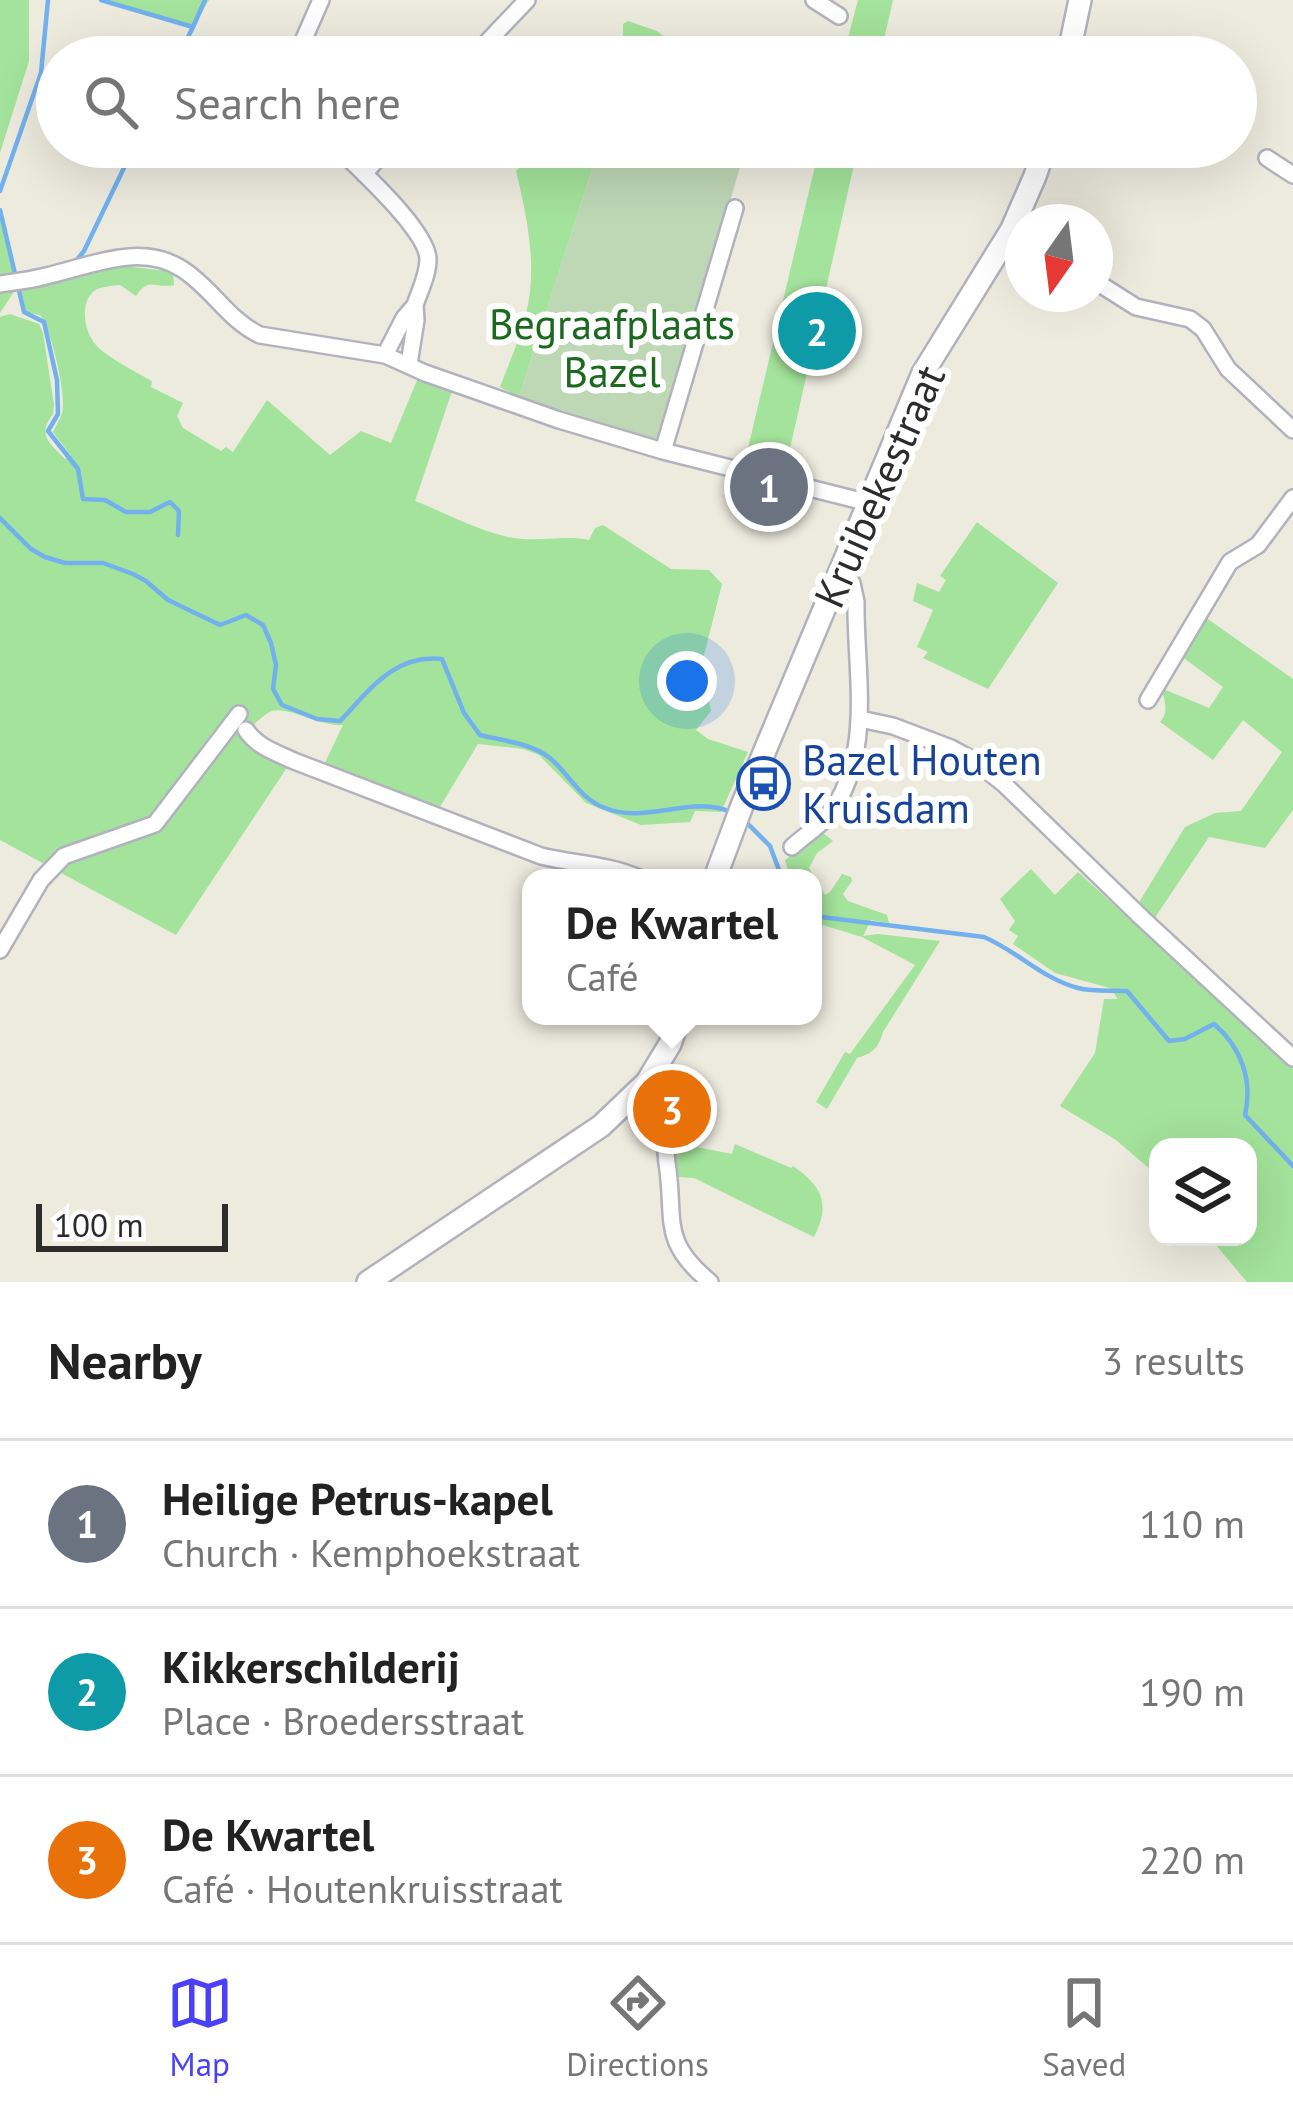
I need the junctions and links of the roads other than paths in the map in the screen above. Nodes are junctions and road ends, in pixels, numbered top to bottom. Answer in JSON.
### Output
{"nodes":[{"id":1,"x":321,"y":0,"type":"edge"},
{"id":2,"x":527,"y":0,"type":"edge"},
{"id":3,"x":814,"y":0,"type":"edge"},
{"id":4,"x":1080,"y":0,"type":"edge"},
{"id":5,"x":839,"y":16,"type":"dead end"},
{"id":6,"x":305,"y":36,"type":"edge"},
{"id":7,"x":493,"y":36,"type":"edge"},
{"id":8,"x":1073,"y":36,"type":"edge"},
{"id":9,"x":1267,"y":158,"type":"dead end"},
{"id":10,"x":358,"y":168,"type":"edge"},
{"id":11,"x":369,"y":168,"type":"edge"},
{"id":12,"x":1038,"y":168,"type":"edge"},
{"id":13,"x":364,"y":174,"type":"junction"},
{"id":14,"x":1293,"y":175,"type":"edge"},
{"id":15,"x":1026,"y":204,"type":"edge"},
{"id":16,"x":735,"y":208,"type":"dead end"},
{"id":17,"x":1005,"y":250,"type":"edge"},
{"id":18,"x":11,"y":283,"type":"edge"},
{"id":19,"x":1113,"y":292,"type":"edge"},
{"id":20,"x":415,"y":305,"type":"junction"},
{"id":21,"x":385,"y":355,"type":"junction"},
{"id":22,"x":409,"y":364,"type":"junction"},
{"id":23,"x":1293,"y":430,"type":"edge"},
{"id":24,"x":663,"y":451,"type":"junction"},
{"id":25,"x":1293,"y":498,"type":"edge"},
{"id":26,"x":869,"y":503,"type":"junction"},
{"id":27,"x":840,"y":573,"type":"junction"},
{"id":28,"x":1148,"y":700,"type":"dead end"},
{"id":29,"x":860,"y":719,"type":"junction"},
{"id":30,"x":792,"y":847,"type":"dead end"},
{"id":31,"x":616,"y":869,"type":"edge"},
{"id":32,"x":719,"y":869,"type":"edge"},
{"id":33,"x":0,"y":950,"type":"edge"},
{"id":34,"x":677,"y":1025,"type":"edge"},
{"id":35,"x":1293,"y":1058,"type":"edge"},
{"id":36,"x":627,"y":1103,"type":"junction"},
{"id":37,"x":368,"y":1282,"type":"edge"},
{"id":38,"x":710,"y":1282,"type":"edge"}],
"edges":[{"from":1,"to":6,"type":"street"},
{"from":2,"to":7,"type":"street"},
{"from":3,"to":5,"type":"street"},
{"from":4,"to":8,"type":"main road"},
{"from":9,"to":14,"type":"street"},
{"from":10,"to":13,"type":"street"},
{"from":11,"to":13,"type":"street"},
{"from":12,"to":15,"type":"main road","name":"Kruibekestraat"},
{"from":13,"to":20,"type":"street"},
{"from":16,"to":24,"type":"street"},
{"from":17,"to":26,"type":"main road","name":"Kruibekestraat"},
{"from":18,"to":21,"type":"street"},
{"from":19,"to":23,"type":"street"},
{"from":20,"to":21,"type":"street"},
{"from":20,"to":22,"type":"street"},
{"from":21,"to":22,"type":"street"},
{"from":22,"to":24,"type":"street"},
{"from":24,"to":26,"type":"street"},
{"from":25,"to":28,"type":"street"},
{"from":26,"to":27,"type":"main road","name":"Kruibekestraat"},
{"from":27,"to":29,"type":"street"},
{"from":27,"to":32,"type":"main road","name":"Kruibekestraat"},
{"from":29,"to":30,"type":"street"},
{"from":29,"to":35,"type":"street"},
{"from":31,"to":33,"type":"street"},
{"from":34,"to":36,"type":"main road"},
{"from":36,"to":37,"type":"main road"},
{"from":36,"to":38,"type":"street"}]}
